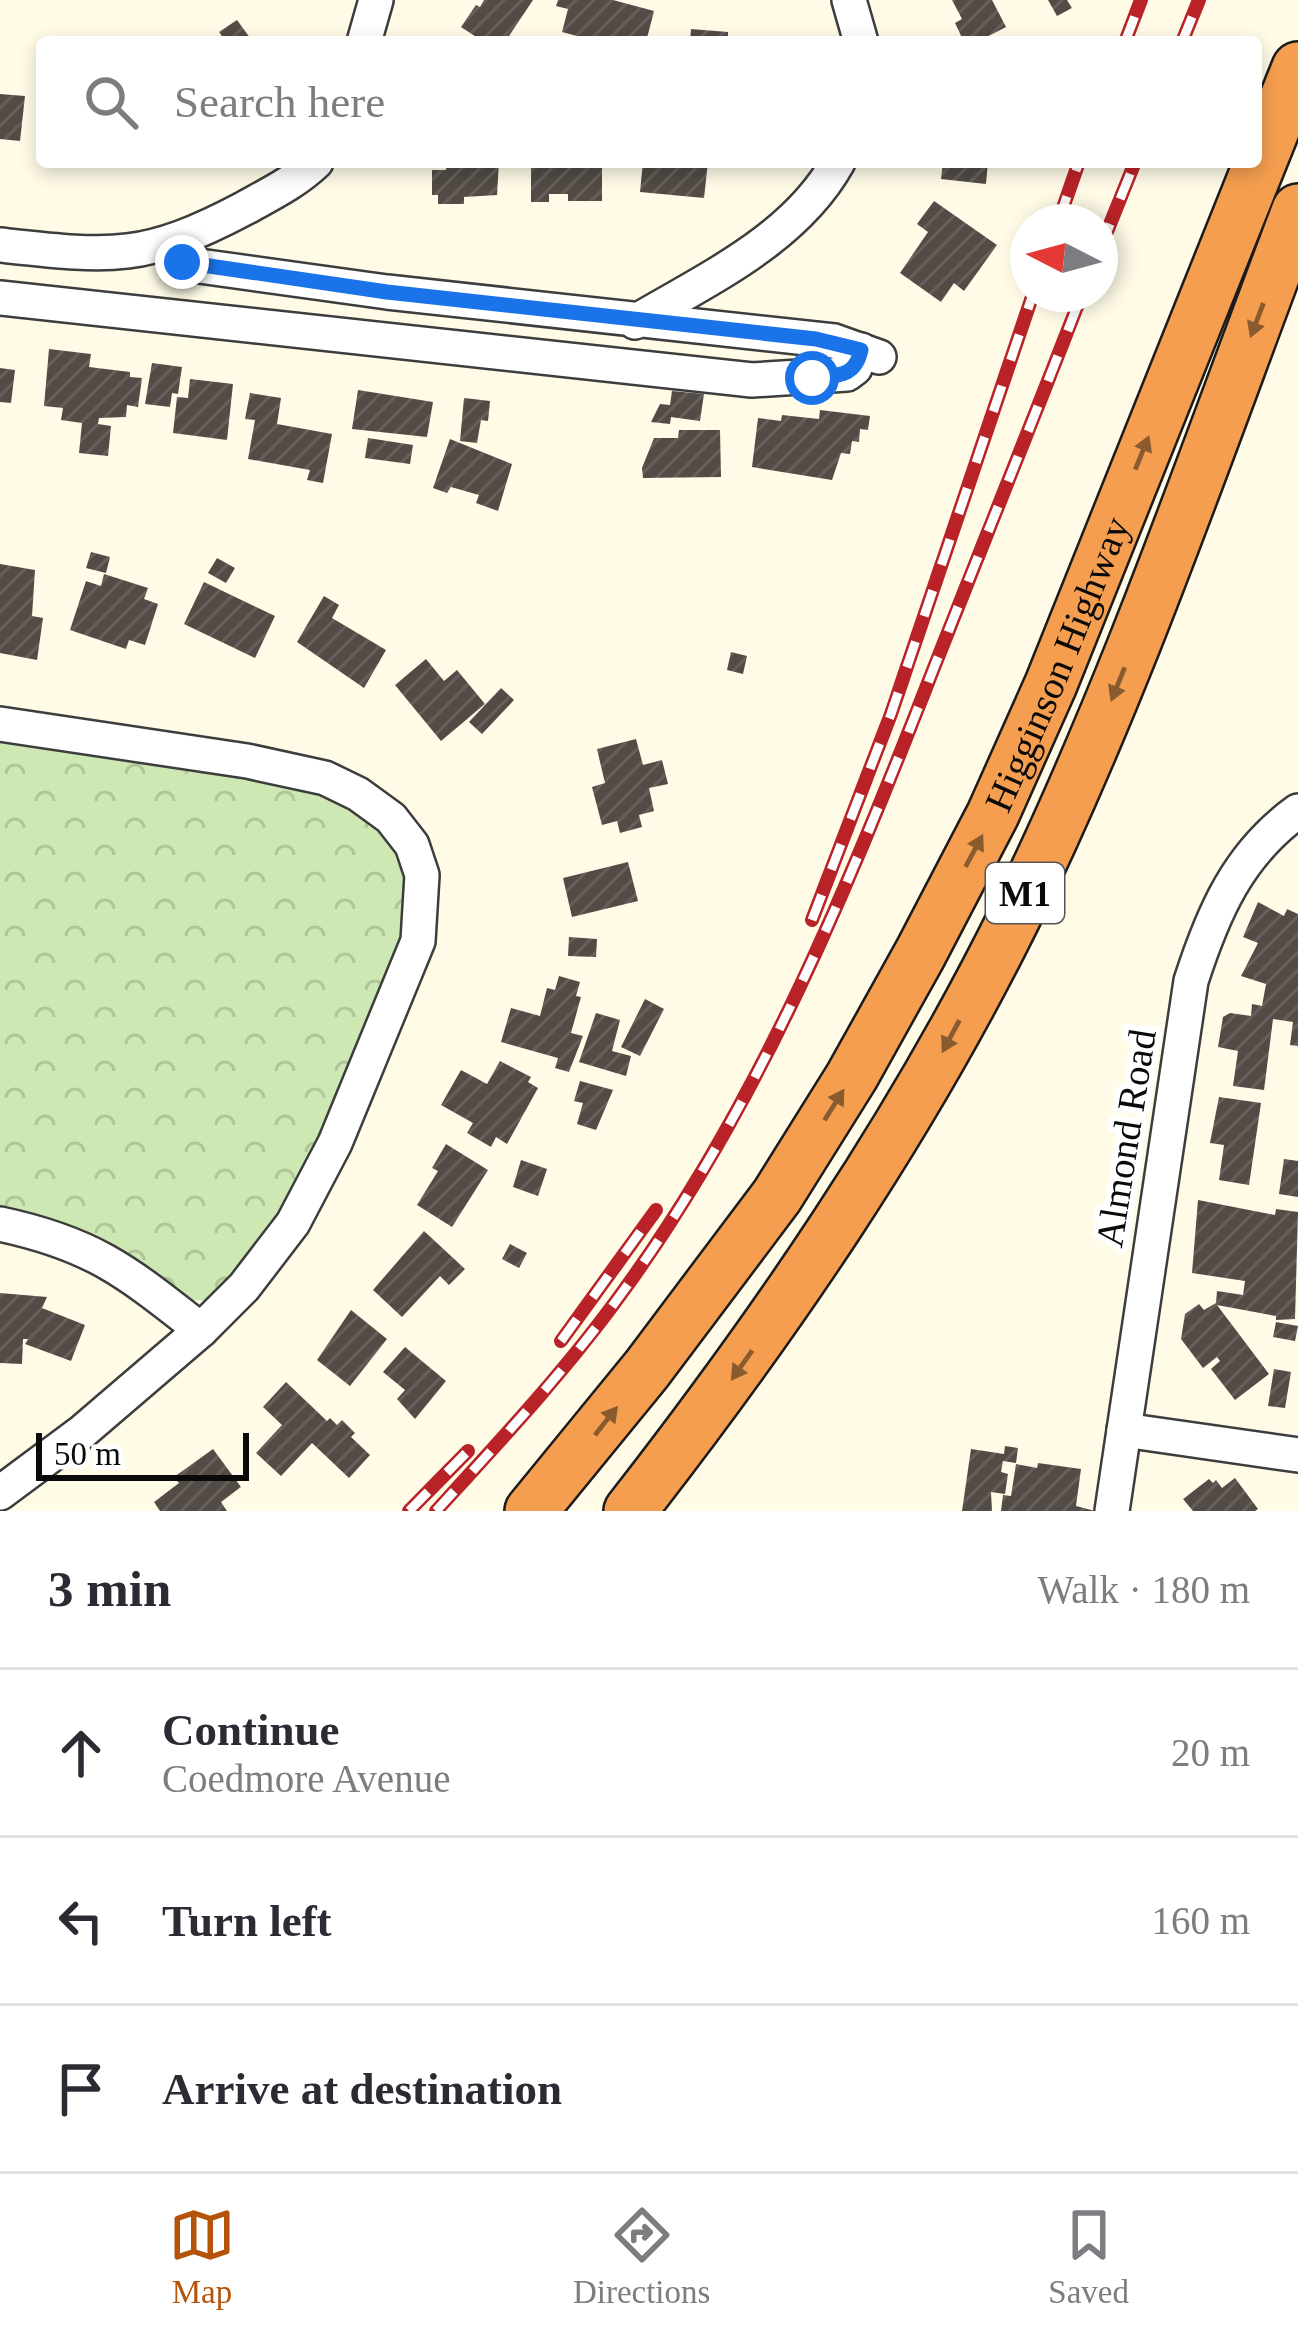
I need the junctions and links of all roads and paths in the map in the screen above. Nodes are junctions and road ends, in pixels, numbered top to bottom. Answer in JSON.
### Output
{"nodes":[{"id":1,"x":376,"y":0,"type":"edge"},
{"id":2,"x":849,"y":0,"type":"edge"},
{"id":3,"x":366,"y":36,"type":"edge"},
{"id":4,"x":859,"y":36,"type":"edge"},
{"id":5,"x":1298,"y":68,"type":"edge"},
{"id":6,"x":1262,"y":158,"type":"edge"},
{"id":7,"x":309,"y":168,"type":"edge"},
{"id":8,"x":833,"y":168,"type":"edge"},
{"id":9,"x":1258,"y":168,"type":"edge"},
{"id":10,"x":1298,"y":210,"type":"edge"},
{"id":11,"x":0,"y":245,"type":"edge"},
{"id":12,"x":164,"y":246,"type":"junction"},
{"id":13,"x":0,"y":298,"type":"edge"},
{"id":14,"x":639,"y":320,"type":"junction"},
{"id":15,"x":572,"y":360,"type":"junction"},
{"id":16,"x":0,"y":724,"type":"edge"},
{"id":17,"x":1298,"y":811,"type":"edge"},
{"id":18,"x":0,"y":1224,"type":"edge"},
{"id":19,"x":201,"y":1330,"type":"junction"},
{"id":20,"x":1124,"y":1430,"type":"junction"},
{"id":21,"x":1298,"y":1455,"type":"edge"},
{"id":22,"x":0,"y":1493,"type":"edge"},
{"id":23,"x":531,"y":1511,"type":"edge"},
{"id":24,"x":630,"y":1511,"type":"edge"},
{"id":25,"x":1112,"y":1511,"type":"edge"}],
"edges":[{"from":1,"to":3,"type":"street"},
{"from":2,"to":4,"type":"street"},
{"from":6,"to":5,"type":"highway","name":"Higginson Highway","number":"M1","one_way":true},
{"from":7,"to":12,"type":"street"},
{"from":8,"to":14,"type":"street"},
{"from":23,"to":9,"type":"highway","name":"Higginson Highway","number":"M1","one_way":true},
{"from":10,"to":24,"type":"highway","name":"Higginson Highway","number":"M1","one_way":true},
{"from":11,"to":12,"type":"street"},
{"from":12,"to":14,"type":"street"},
{"from":13,"to":15,"type":"street"},
{"from":14,"to":15,"type":"street"},
{"from":14,"to":15,"type":"street"},
{"from":16,"to":19,"type":"street"},
{"from":17,"to":20,"type":"street","name":"Almond Road"},
{"from":18,"to":19,"type":"street"},
{"from":19,"to":22,"type":"street"},
{"from":20,"to":21,"type":"street"},
{"from":20,"to":25,"type":"street","name":"Almond Road"}]}
